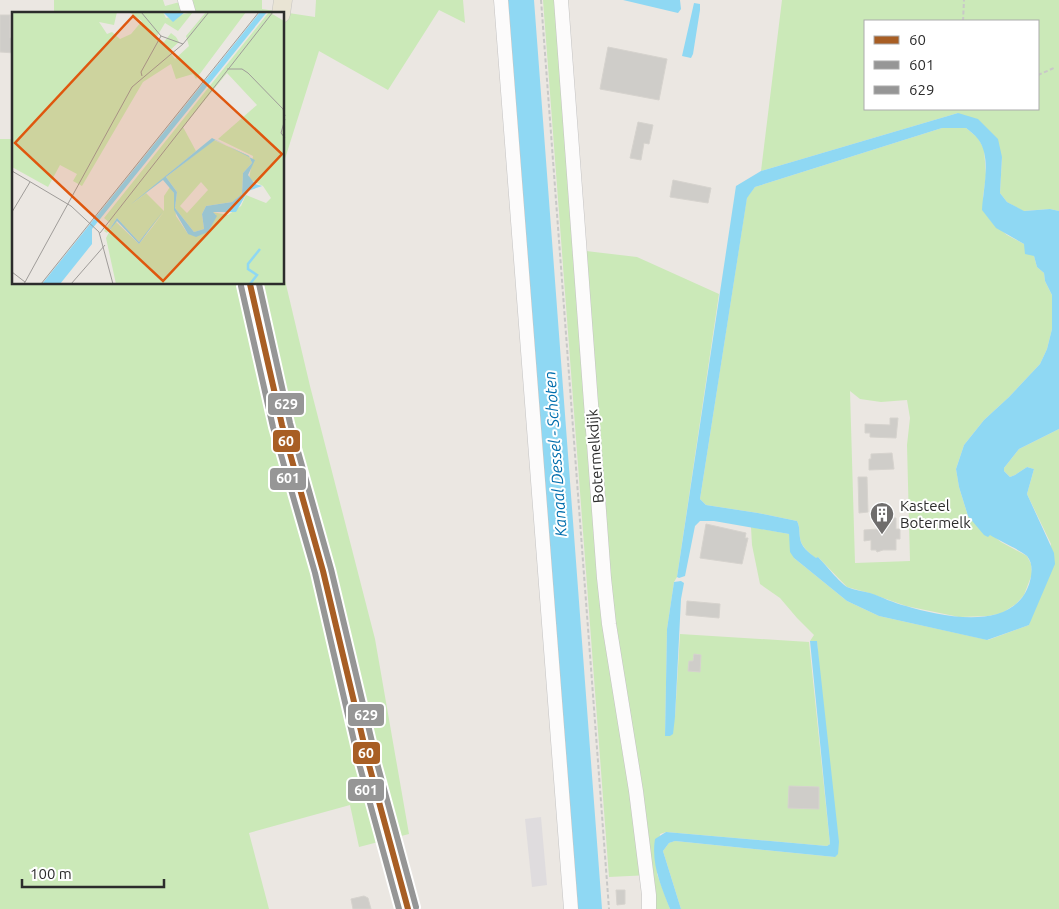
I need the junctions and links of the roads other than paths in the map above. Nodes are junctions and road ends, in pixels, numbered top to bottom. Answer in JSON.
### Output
{"nodes":[{"id":1,"x":501,"y":0,"type":"edge"},
{"id":2,"x":561,"y":0,"type":"edge"},
{"id":3,"x":250,"y":285,"type":"edge"},
{"id":4,"x":408,"y":909,"type":"edge"},
{"id":5,"x":571,"y":909,"type":"edge"},
{"id":6,"x":649,"y":909,"type":"edge"}],
"edges":[{"from":1,"to":5,"type":"street"},
{"from":2,"to":6,"type":"street","name":"Botermelkdijk"},
{"from":3,"to":4,"type":"main road"}]}
